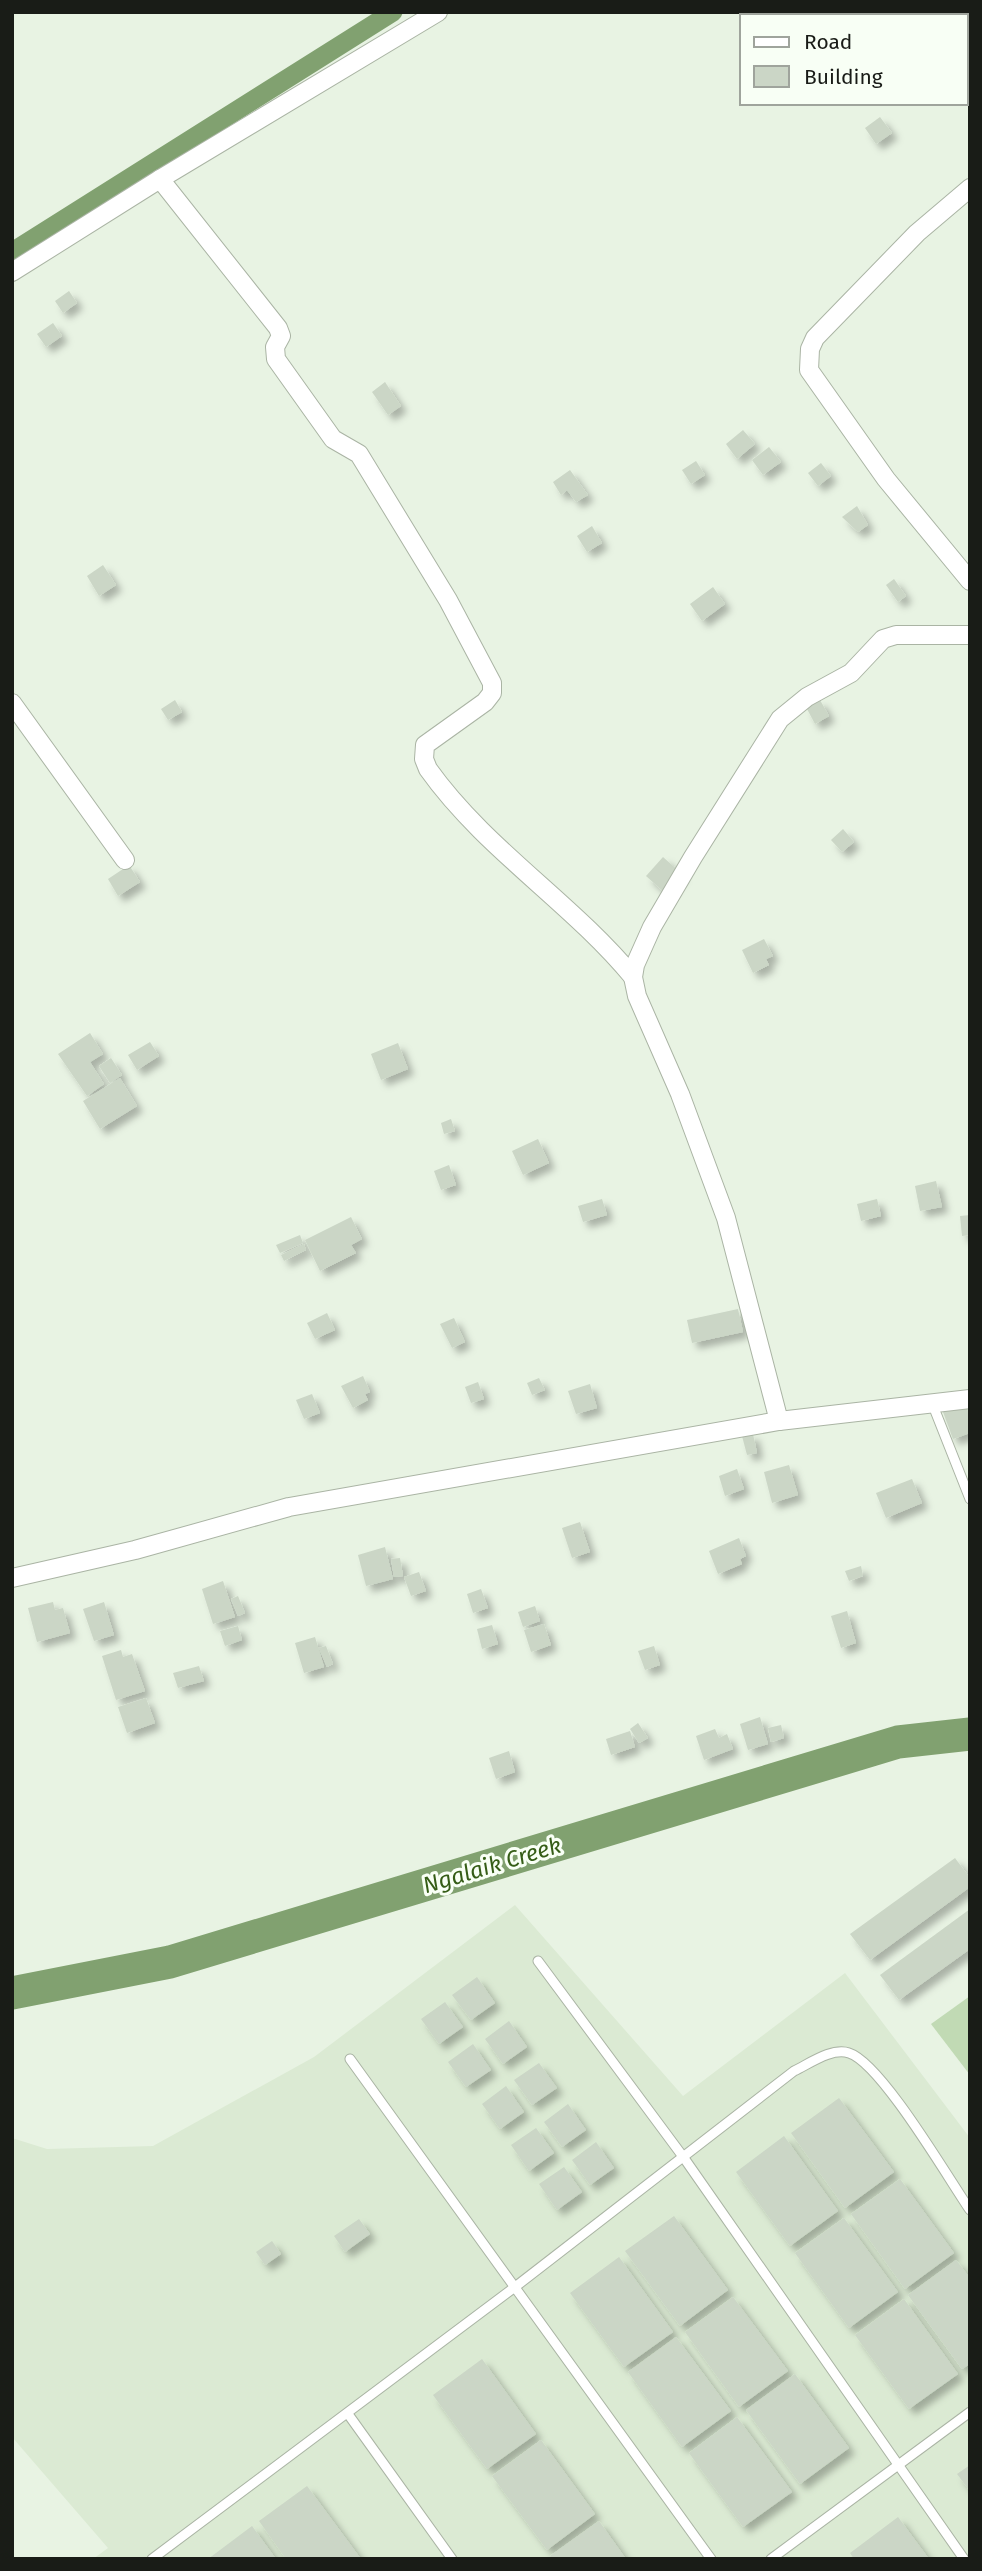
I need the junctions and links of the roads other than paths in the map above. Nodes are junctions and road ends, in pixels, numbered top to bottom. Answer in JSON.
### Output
{"nodes":[{"id":1,"x":438,"y":12,"type":"edge"},
{"id":2,"x":160,"y":179,"type":"junction"},
{"id":3,"x":970,"y":188,"type":"edge"},
{"id":4,"x":12,"y":272,"type":"edge"},
{"id":5,"x":970,"y":581,"type":"edge"},
{"id":6,"x":970,"y":635,"type":"edge"},
{"id":7,"x":12,"y":703,"type":"edge"},
{"id":8,"x":125,"y":860,"type":"dead end"},
{"id":9,"x":633,"y":977,"type":"junction"},
{"id":10,"x":970,"y":1399,"type":"edge"},
{"id":11,"x":932,"y":1403,"type":"junction"},
{"id":12,"x":779,"y":1421,"type":"junction"},
{"id":13,"x":970,"y":1499,"type":"edge"},
{"id":14,"x":12,"y":1578,"type":"edge"},
{"id":15,"x":538,"y":1961,"type":"dead end"},
{"id":16,"x":351,"y":2059,"type":"dead end"},
{"id":17,"x":684,"y":2158,"type":"junction"},
{"id":18,"x":970,"y":2210,"type":"edge"},
{"id":19,"x":515,"y":2287,"type":"junction"},
{"id":20,"x":970,"y":2412,"type":"edge"},
{"id":21,"x":348,"y":2414,"type":"junction"},
{"id":22,"x":897,"y":2466,"type":"junction"},
{"id":23,"x":152,"y":2559,"type":"edge"},
{"id":24,"x":452,"y":2559,"type":"edge"},
{"id":25,"x":711,"y":2559,"type":"edge"},
{"id":26,"x":771,"y":2559,"type":"edge"},
{"id":27,"x":964,"y":2559,"type":"edge"}],
"edges":[{"from":1,"to":2,"type":"street"},
{"from":2,"to":4,"type":"street"},
{"from":2,"to":9,"type":"street"},
{"from":3,"to":5,"type":"street"},
{"from":6,"to":9,"type":"street"},
{"from":7,"to":8,"type":"street"},
{"from":9,"to":12,"type":"street"},
{"from":10,"to":11,"type":"street"},
{"from":11,"to":12,"type":"street"},
{"from":11,"to":13,"type":"lane"},
{"from":12,"to":14,"type":"street"},
{"from":15,"to":17,"type":"lane"},
{"from":16,"to":19,"type":"lane"},
{"from":17,"to":18,"type":"lane"},
{"from":17,"to":19,"type":"lane"},
{"from":17,"to":22,"type":"lane"},
{"from":19,"to":21,"type":"lane"},
{"from":19,"to":25,"type":"lane"},
{"from":20,"to":22,"type":"lane"},
{"from":21,"to":23,"type":"lane"},
{"from":21,"to":24,"type":"lane"},
{"from":22,"to":26,"type":"lane"},
{"from":22,"to":27,"type":"lane"}]}
